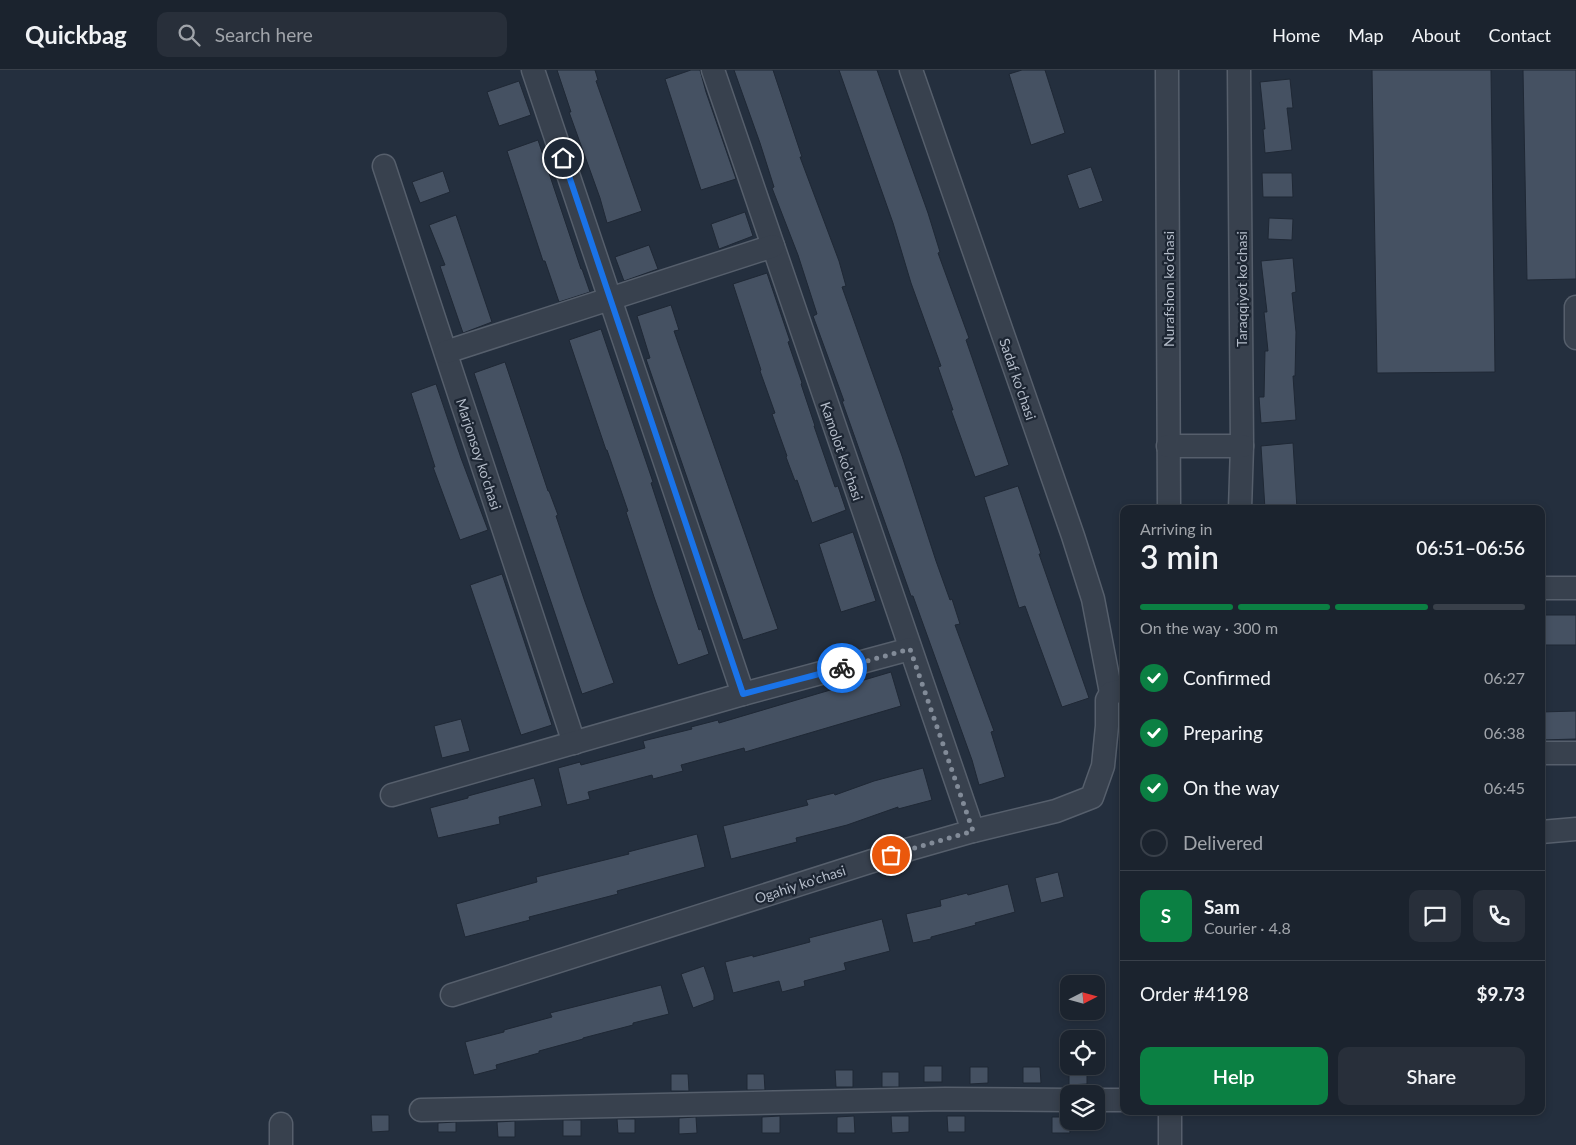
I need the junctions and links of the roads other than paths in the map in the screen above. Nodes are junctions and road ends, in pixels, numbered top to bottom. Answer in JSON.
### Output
{"nodes":[{"id":1,"x":534,"y":70,"type":"edge"},
{"id":2,"x":713,"y":70,"type":"edge"},
{"id":3,"x":911,"y":70,"type":"edge"},
{"id":4,"x":1167,"y":70,"type":"edge"},
{"id":5,"x":1240,"y":70,"type":"edge"},
{"id":6,"x":384,"y":166,"type":"dead end"},
{"id":7,"x":773,"y":246,"type":"junction"},
{"id":8,"x":610,"y":300,"type":"junction"},
{"id":9,"x":1576,"y":307,"type":"edge"},
{"id":10,"x":1576,"y":338,"type":"edge"},
{"id":11,"x":446,"y":352,"type":"junction"},
{"id":12,"x":1168,"y":446,"type":"junction"},
{"id":13,"x":1242,"y":446,"type":"junction"},
{"id":14,"x":1169,"y":505,"type":"edge"},
{"id":15,"x":1240,"y":505,"type":"edge"},
{"id":16,"x":1545,"y":588,"type":"edge"},
{"id":17,"x":1576,"y":588,"type":"edge"},
{"id":18,"x":910,"y":649,"type":"junction"},
{"id":19,"x":1117,"y":691,"type":"edge"},
{"id":20,"x":743,"y":694,"type":"junction"},
{"id":21,"x":574,"y":744,"type":"junction"},
{"id":22,"x":1576,"y":753,"type":"edge"},
{"id":23,"x":1545,"y":754,"type":"edge"},
{"id":24,"x":392,"y":794,"type":"dead end"},
{"id":25,"x":1576,"y":829,"type":"edge"},
{"id":26,"x":973,"y":831,"type":"junction"},
{"id":27,"x":1545,"y":832,"type":"edge"},
{"id":28,"x":452,"y":995,"type":"dead end"},
{"id":29,"x":1060,"y":1100,"type":"edge"},
{"id":30,"x":1105,"y":1100,"type":"edge"},
{"id":31,"x":1120,"y":1100,"type":"edge"},
{"id":32,"x":421,"y":1110,"type":"dead end"},
{"id":33,"x":1170,"y":1115,"type":"edge"},
{"id":34,"x":1170,"y":1145,"type":"edge"}],
"edges":[{"from":1,"to":8,"type":"street"},
{"from":2,"to":7,"type":"street","name":"Kamolot ko'chasi"},
{"from":3,"to":19,"type":"street","name":"Sadaf ko'chasi"},
{"from":4,"to":12,"type":"street","name":"Nurafshon ko'chasi"},
{"from":5,"to":13,"type":"street","name":"Taraqqiyot ko'chasi"},
{"from":6,"to":11,"type":"street","name":"Marjonsoy ko'chasi"},
{"from":7,"to":8,"type":"street"},
{"from":7,"to":18,"type":"street","name":"Kamolot ko'chasi"},
{"from":8,"to":11,"type":"street"},
{"from":8,"to":20,"type":"street"},
{"from":9,"to":10,"type":"street"},
{"from":11,"to":21,"type":"street","name":"Marjonsoy ko'chasi"},
{"from":12,"to":13,"type":"street"},
{"from":12,"to":14,"type":"street","name":"Nurafshon ko'chasi"},
{"from":13,"to":15,"type":"street","name":"Taraqqiyot ko'chasi"},
{"from":16,"to":17,"type":"street"},
{"from":18,"to":20,"type":"street"},
{"from":18,"to":26,"type":"street","name":"Kamolot ko'chasi"},
{"from":19,"to":26,"type":"street","name":"Ogahiy ko'chasi"},
{"from":20,"to":21,"type":"street"},
{"from":21,"to":24,"type":"street"},
{"from":22,"to":23,"type":"street"},
{"from":25,"to":27,"type":"street"},
{"from":26,"to":28,"type":"street","name":"Ogahiy ko'chasi"},
{"from":29,"to":32,"type":"street"},
{"from":30,"to":31,"type":"street"},
{"from":33,"to":34,"type":"street"}]}
